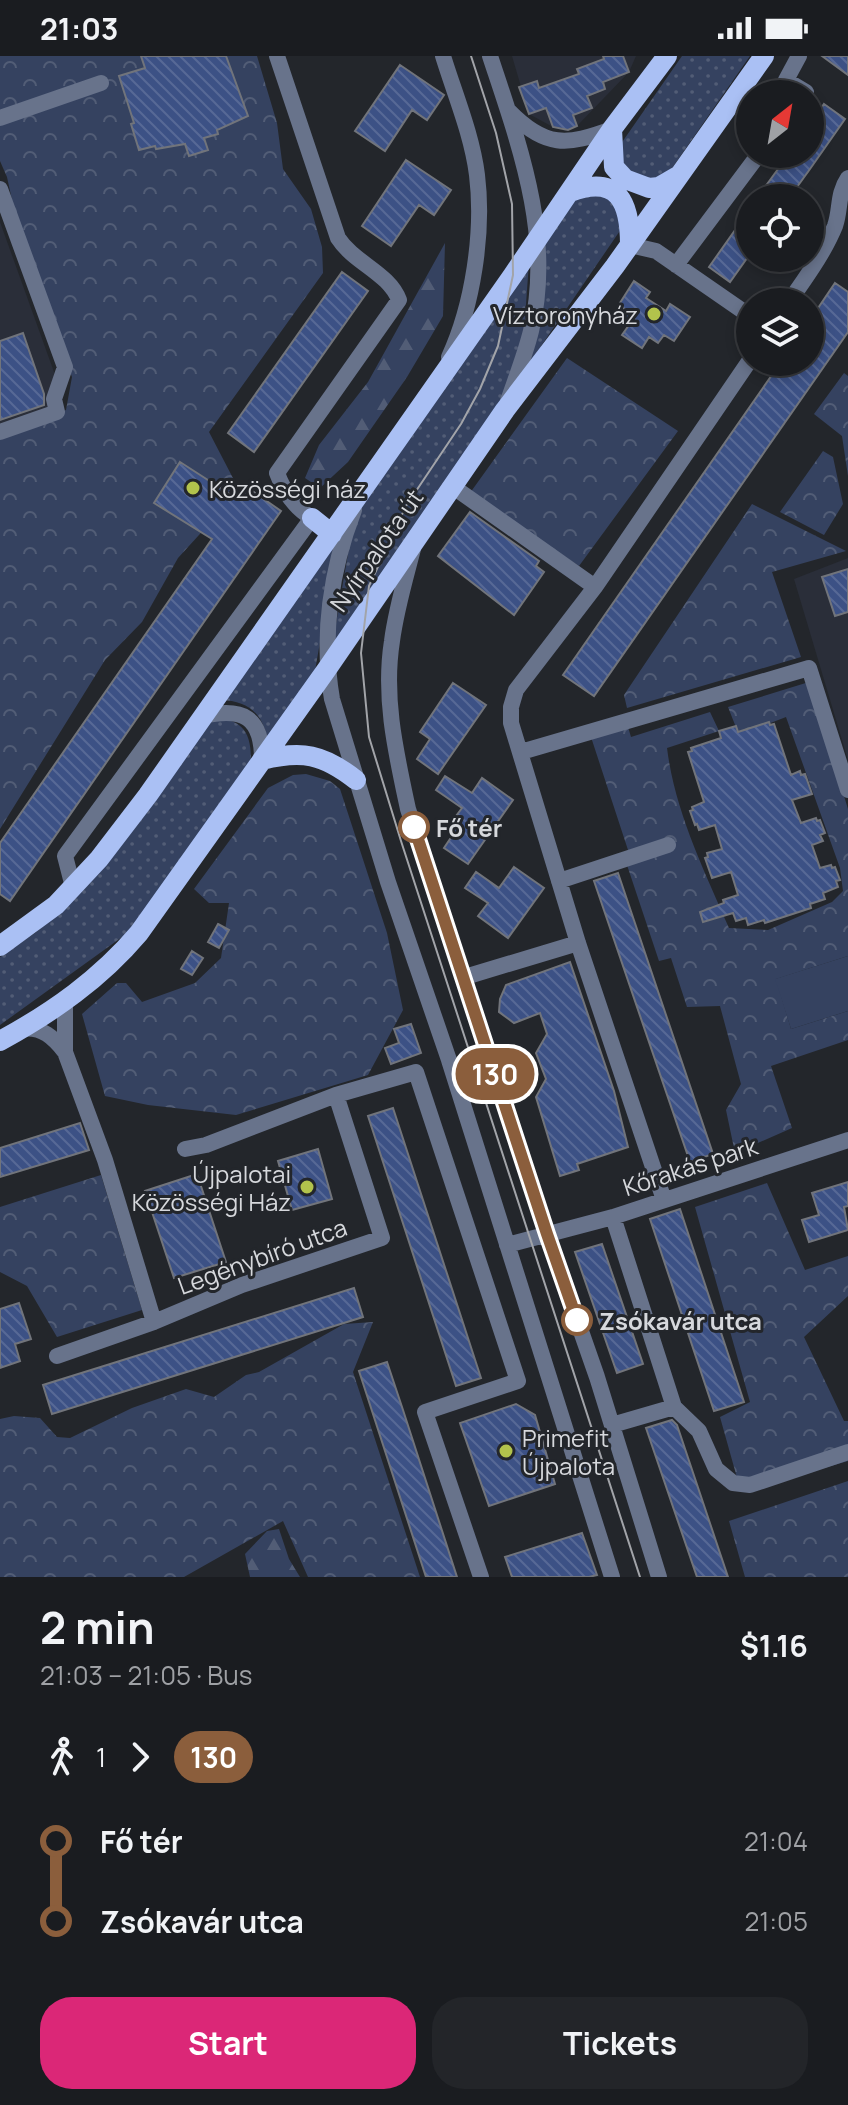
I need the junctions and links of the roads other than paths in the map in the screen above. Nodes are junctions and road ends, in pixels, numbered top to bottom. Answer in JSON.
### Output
{"nodes":[{"id":1,"x":277,"y":56,"type":"edge"},
{"id":2,"x":443,"y":56,"type":"edge"},
{"id":3,"x":490,"y":56,"type":"edge"},
{"id":4,"x":667,"y":56,"type":"edge"},
{"id":5,"x":764,"y":56,"type":"edge"},
{"id":6,"x":799,"y":56,"type":"edge"},
{"id":7,"x":786,"y":80,"type":"edge"},
{"id":8,"x":101,"y":83,"type":"dead end"},
{"id":9,"x":507,"y":110,"type":"junction"},
{"id":10,"x":0,"y":118,"type":"edge"},
{"id":11,"x":612,"y":129,"type":"junction"},
{"id":12,"x":749,"y":168,"type":"edge"},
{"id":13,"x":678,"y":176,"type":"junction"},
{"id":14,"x":848,"y":178,"type":"edge"},
{"id":15,"x":0,"y":189,"type":"edge"},
{"id":16,"x":570,"y":192,"type":"junction"},
{"id":17,"x":538,"y":239,"type":"junction"},
{"id":18,"x":630,"y":245,"type":"junction"},
{"id":19,"x":676,"y":265,"type":"junction"},
{"id":20,"x":798,"y":288,"type":"edge"},
{"id":21,"x":736,"y":306,"type":"edge"},
{"id":22,"x":739,"y":376,"type":"edge"},
{"id":23,"x":438,"y":380,"type":"junction"},
{"id":24,"x":505,"y":410,"type":"junction"},
{"id":25,"x":0,"y":432,"type":"edge"},
{"id":26,"x":452,"y":486,"type":"junction"},
{"id":27,"x":361,"y":493,"type":"junction"},
{"id":28,"x":312,"y":518,"type":"junction"},
{"id":29,"x":332,"y":534,"type":"junction"},
{"id":30,"x":417,"y":536,"type":"junction"},
{"id":31,"x":595,"y":587,"type":"junction"},
{"id":32,"x":327,"y":669,"type":"junction"},
{"id":33,"x":203,"y":716,"type":"junction"},
{"id":34,"x":521,"y":752,"type":"junction"},
{"id":35,"x":262,"y":760,"type":"junction"},
{"id":36,"x":356,"y":780,"type":"junction"},
{"id":37,"x":848,"y":790,"type":"edge"},
{"id":38,"x":668,"y":845,"type":"dead end"},
{"id":39,"x":559,"y":881,"type":"junction"},
{"id":40,"x":73,"y":887,"type":"junction"},
{"id":41,"x":578,"y":943,"type":"junction"},
{"id":42,"x":0,"y":946,"type":"edge"},
{"id":43,"x":465,"y":977,"type":"junction"},
{"id":44,"x":65,"y":1002,"type":"junction"},
{"id":45,"x":22,"y":1029,"type":"junction"},
{"id":46,"x":0,"y":1041,"type":"edge"},
{"id":47,"x":65,"y":1052,"type":"junction"},
{"id":48,"x":336,"y":1095,"type":"junction"},
{"id":49,"x":848,"y":1140,"type":"edge"},
{"id":50,"x":185,"y":1149,"type":"dead end"},
{"id":51,"x":664,"y":1200,"type":"junction"},
{"id":52,"x":613,"y":1217,"type":"junction"},
{"id":53,"x":547,"y":1234,"type":"junction"},
{"id":54,"x":507,"y":1245,"type":"junction"},
{"id":55,"x":154,"y":1322,"type":"junction"},
{"id":56,"x":57,"y":1356,"type":"dead end"},
{"id":57,"x":674,"y":1407,"type":"junction"},
{"id":58,"x":612,"y":1425,"type":"junction"},
{"id":59,"x":848,"y":1452,"type":"edge"},
{"id":60,"x":481,"y":1577,"type":"edge"},
{"id":61,"x":612,"y":1577,"type":"edge"},
{"id":62,"x":659,"y":1577,"type":"edge"}],
"edges":[{"from":1,"to":28,"type":"street"},
{"from":2,"to":23,"type":"street"},
{"from":3,"to":9,"type":"street"},
{"from":4,"to":11,"type":"main road","name":"Nyírpalota út"},
{"from":5,"to":13,"type":"main road","name":"Nyírpalota út"},
{"from":6,"to":7,"type":"street"},
{"from":8,"to":10,"type":"street"},
{"from":9,"to":11,"type":"street"},
{"from":9,"to":17,"type":"street"},
{"from":11,"to":13,"type":"main road"},
{"from":11,"to":16,"type":"main road","name":"Nyírpalota út"},
{"from":12,"to":19,"type":"street"},
{"from":13,"to":18,"type":"main road","name":"Nyírpalota út"},
{"from":14,"to":20,"type":"street"},
{"from":15,"to":25,"type":"street"},
{"from":16,"to":17,"type":"main road","name":"Nyírpalota út"},
{"from":16,"to":18,"type":"main road"},
{"from":17,"to":23,"type":"main road","name":"Nyírpalota út"},
{"from":17,"to":24,"type":"street"},
{"from":18,"to":19,"type":"street"},
{"from":18,"to":24,"type":"main road","name":"Nyírpalota út"},
{"from":19,"to":21,"type":"street"},
{"from":22,"to":31,"type":"street"},
{"from":23,"to":27,"type":"main road","name":"Nyírpalota út"},
{"from":24,"to":26,"type":"main road","name":"Nyírpalota út"},
{"from":26,"to":30,"type":"main road","name":"Nyírpalota út"},
{"from":26,"to":31,"type":"street"},
{"from":27,"to":29,"type":"main road","name":"Nyírpalota út"},
{"from":27,"to":32,"type":"street"},
{"from":28,"to":29,"type":"main road"},
{"from":28,"to":40,"type":"street"},
{"from":29,"to":33,"type":"main road","name":"Nyírpalota út"},
{"from":30,"to":32,"type":"main road","name":"Nyírpalota út"},
{"from":30,"to":43,"type":"street"},
{"from":31,"to":34,"type":"street"},
{"from":32,"to":35,"type":"main road","name":"Nyírpalota út"},
{"from":32,"to":36,"type":"street"},
{"from":33,"to":35,"type":"street"},
{"from":33,"to":40,"type":"main road","name":"Nyírpalota út"},
{"from":34,"to":37,"type":"street"},
{"from":34,"to":39,"type":"street"},
{"from":35,"to":36,"type":"main road"},
{"from":35,"to":44,"type":"main road","name":"Nyírpalota út"},
{"from":36,"to":54,"type":"street"},
{"from":38,"to":39,"type":"street"},
{"from":39,"to":41,"type":"street"},
{"from":40,"to":42,"type":"main road","name":"Nyírpalota út"},
{"from":41,"to":43,"type":"street"},
{"from":41,"to":51,"type":"street"},
{"from":43,"to":53,"type":"street"},
{"from":44,"to":45,"type":"main road","name":"Nyírpalota út"},
{"from":44,"to":47,"type":"street"},
{"from":45,"to":46,"type":"main road","name":"Nyírpalota út"},
{"from":45,"to":47,"type":"street"},
{"from":47,"to":55,"type":"street","name":"Legénybíró utca"},
{"from":48,"to":50,"type":"street"},
{"from":48,"to":55,"type":"street","name":"Legénybíró utca"},
{"from":48,"to":60,"type":"street"},
{"from":49,"to":51,"type":"street","name":"Kőrakás park"},
{"from":51,"to":52,"type":"street","name":"Kőrakás park"},
{"from":52,"to":53,"type":"street","name":"Kőrakás park"},
{"from":52,"to":57,"type":"street"},
{"from":53,"to":54,"type":"street","name":"Kőrakás park"},
{"from":53,"to":58,"type":"street"},
{"from":54,"to":61,"type":"street"},
{"from":55,"to":56,"type":"street","name":"Legénybíró utca"},
{"from":57,"to":58,"type":"street"},
{"from":57,"to":59,"type":"street"},
{"from":58,"to":62,"type":"street"}]}
